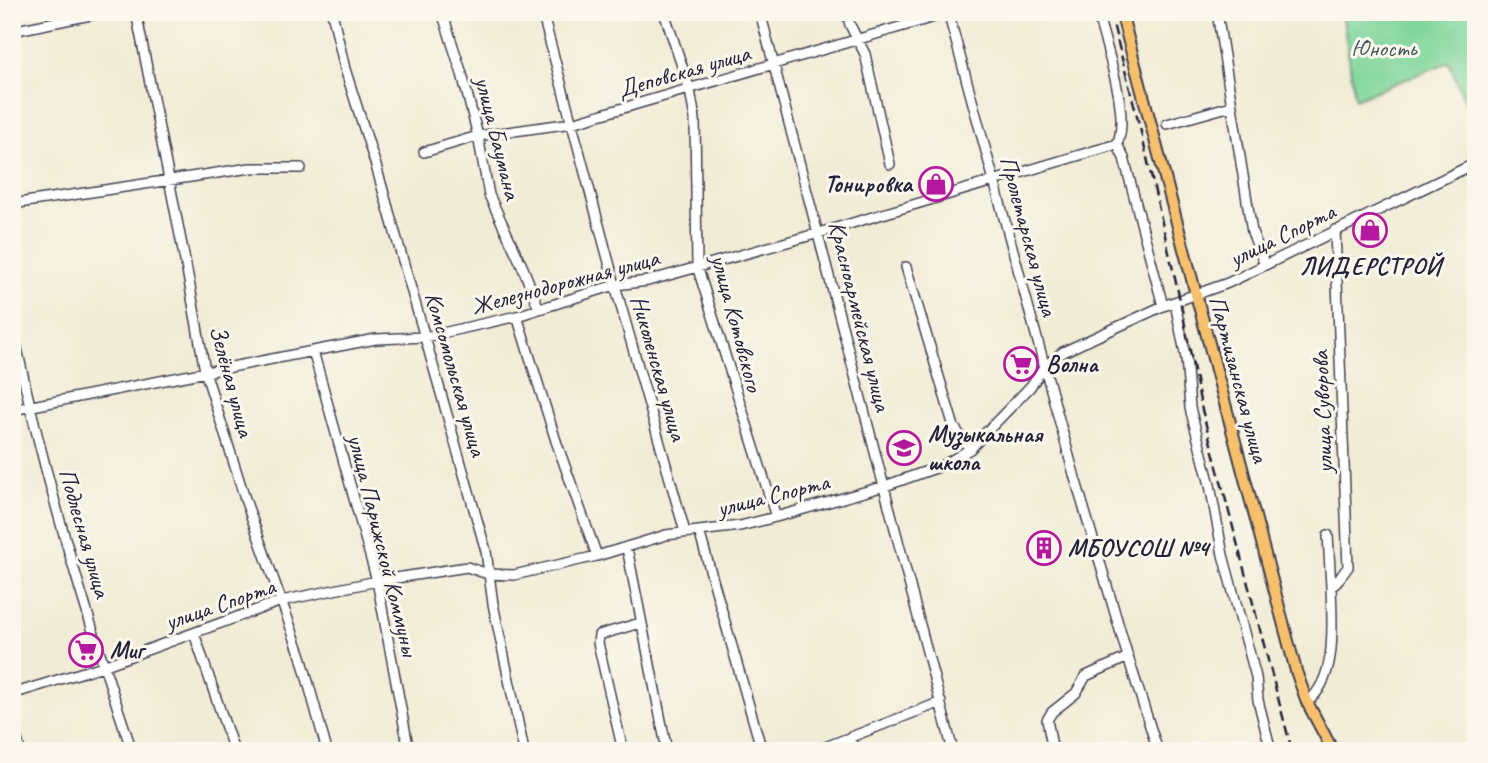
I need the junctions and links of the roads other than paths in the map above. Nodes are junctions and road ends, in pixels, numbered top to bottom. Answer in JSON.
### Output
{"nodes":[{"id":1,"x":47,"y":12,"type":"edge"},
{"id":2,"x":105,"y":12,"type":"edge"},
{"id":3,"x":136,"y":12,"type":"edge"},
{"id":4,"x":332,"y":12,"type":"edge"},
{"id":5,"x":442,"y":12,"type":"edge"},
{"id":6,"x":542,"y":12,"type":"edge"},
{"id":7,"x":663,"y":12,"type":"edge"},
{"id":8,"x":760,"y":12,"type":"edge"},
{"id":9,"x":848,"y":12,"type":"edge"},
{"id":10,"x":950,"y":12,"type":"edge"},
{"id":11,"x":1097,"y":12,"type":"edge"},
{"id":12,"x":1121,"y":12,"type":"edge"},
{"id":13,"x":1217,"y":12,"type":"edge"},
{"id":14,"x":50,"y":24,"type":"junction"},
{"id":15,"x":12,"y":31,"type":"edge"},
{"id":16,"x":857,"y":39,"type":"junction"},
{"id":17,"x":774,"y":64,"type":"junction"},
{"id":18,"x":691,"y":90,"type":"junction"},
{"id":19,"x":1231,"y":106,"type":"junction"},
{"id":20,"x":572,"y":123,"type":"junction"},
{"id":21,"x":1167,"y":124,"type":"dead end"},
{"id":22,"x":478,"y":136,"type":"junction"},
{"id":23,"x":1117,"y":144,"type":"junction"},
{"id":24,"x":424,"y":152,"type":"dead end"},
{"id":25,"x":1476,"y":163,"type":"edge"},
{"id":26,"x":890,"y":164,"type":"dead end"},
{"id":27,"x":301,"y":168,"type":"dead end"},
{"id":28,"x":169,"y":180,"type":"junction"},
{"id":29,"x":994,"y":182,"type":"junction"},
{"id":30,"x":12,"y":204,"type":"edge"},
{"id":31,"x":1335,"y":230,"type":"junction"},
{"id":32,"x":819,"y":233,"type":"junction"},
{"id":33,"x":1265,"y":265,"type":"junction"},
{"id":34,"x":697,"y":266,"type":"junction"},
{"id":35,"x":905,"y":267,"type":"dead end"},
{"id":36,"x":615,"y":285,"type":"junction"},
{"id":37,"x":1195,"y":296,"type":"junction"},
{"id":38,"x":1175,"y":303,"type":"junction"},
{"id":39,"x":1163,"y":306,"type":"junction"},
{"id":40,"x":539,"y":309,"type":"junction"},
{"id":41,"x":517,"y":316,"type":"junction"},
{"id":42,"x":12,"y":324,"type":"edge"},
{"id":43,"x":425,"y":337,"type":"junction"},
{"id":44,"x":313,"y":351,"type":"junction"},
{"id":45,"x":1044,"y":367,"type":"junction"},
{"id":46,"x":205,"y":371,"type":"junction"},
{"id":47,"x":29,"y":407,"type":"junction"},
{"id":48,"x":12,"y":410,"type":"edge"},
{"id":49,"x":970,"y":449,"type":"junction"},
{"id":50,"x":885,"y":486,"type":"junction"},
{"id":51,"x":776,"y":517,"type":"junction"},
{"id":52,"x":699,"y":531,"type":"junction"},
{"id":53,"x":685,"y":532,"type":"junction"},
{"id":54,"x":1328,"y":535,"type":"dead end"},
{"id":55,"x":626,"y":548,"type":"junction"},
{"id":56,"x":597,"y":556,"type":"junction"},
{"id":57,"x":488,"y":574,"type":"junction"},
{"id":58,"x":377,"y":581,"type":"junction"},
{"id":59,"x":1331,"y":587,"type":"junction"},
{"id":60,"x":281,"y":601,"type":"junction"},
{"id":61,"x":640,"y":623,"type":"junction"},
{"id":62,"x":194,"y":633,"type":"junction"},
{"id":63,"x":1128,"y":657,"type":"junction"},
{"id":64,"x":103,"y":666,"type":"junction"},
{"id":65,"x":12,"y":694,"type":"edge"},
{"id":66,"x":941,"y":702,"type":"junction"},
{"id":67,"x":1307,"y":702,"type":"junction"},
{"id":68,"x":12,"y":720,"type":"edge"},
{"id":69,"x":849,"y":737,"type":"junction"},
{"id":70,"x":20,"y":751,"type":"edge"},
{"id":71,"x":132,"y":751,"type":"edge"},
{"id":72,"x":234,"y":751,"type":"edge"},
{"id":73,"x":327,"y":751,"type":"edge"},
{"id":74,"x":410,"y":751,"type":"edge"},
{"id":75,"x":524,"y":751,"type":"edge"},
{"id":76,"x":623,"y":751,"type":"edge"},
{"id":77,"x":667,"y":751,"type":"edge"},
{"id":78,"x":762,"y":751,"type":"edge"},
{"id":79,"x":815,"y":751,"type":"edge"},
{"id":80,"x":854,"y":751,"type":"edge"},
{"id":81,"x":953,"y":751,"type":"edge"},
{"id":82,"x":1052,"y":751,"type":"edge"},
{"id":83,"x":1158,"y":751,"type":"edge"},
{"id":84,"x":1271,"y":751,"type":"edge"},
{"id":85,"x":1333,"y":751,"type":"edge"}],
"edges":[{"from":1,"to":14,"type":"street"},
{"from":2,"to":14,"type":"street"},
{"from":3,"to":28,"type":"street","name":"Зелёная улица"},
{"from":4,"to":43,"type":"street","name":"Комсомольская улица"},
{"from":5,"to":22,"type":"street","name":"улица Баумана"},
{"from":6,"to":20,"type":"street","name":"Николенская улица"},
{"from":7,"to":18,"type":"street","name":"улица Котовского"},
{"from":8,"to":17,"type":"street","name":"Красноармейская улица"},
{"from":9,"to":16,"type":"street"},
{"from":10,"to":16,"type":"street","name":"Деповская улица"},
{"from":10,"to":29,"type":"street","name":"Пролетарская улица"},
{"from":11,"to":23,"type":"street"},
{"from":12,"to":37,"type":"main road","name":"Партизанская улица"},
{"from":13,"to":19,"type":"street"},
{"from":14,"to":15,"type":"street"},
{"from":16,"to":17,"type":"street","name":"Деповская улица"},
{"from":16,"to":26,"type":"street"},
{"from":17,"to":18,"type":"street","name":"Деповская улица"},
{"from":17,"to":32,"type":"street","name":"Красноармейская улица"},
{"from":18,"to":20,"type":"street","name":"Деповская улица"},
{"from":18,"to":34,"type":"street","name":"улица Котовского"},
{"from":19,"to":21,"type":"street"},
{"from":19,"to":33,"type":"street"},
{"from":20,"to":22,"type":"street","name":"Деповская улица"},
{"from":20,"to":36,"type":"street","name":"Николенская улица"},
{"from":22,"to":24,"type":"street","name":"Деповская улица"},
{"from":22,"to":40,"type":"street","name":"улица Баумана"},
{"from":23,"to":29,"type":"street","name":"Железнодорожная улица"},
{"from":23,"to":39,"type":"street"},
{"from":25,"to":31,"type":"street","name":"улица Спорта"},
{"from":27,"to":28,"type":"street"},
{"from":28,"to":30,"type":"street"},
{"from":28,"to":46,"type":"street","name":"Зелёная улица"},
{"from":29,"to":32,"type":"street","name":"Железнодорожная улица"},
{"from":29,"to":45,"type":"street","name":"Пролетарская улица"},
{"from":31,"to":33,"type":"street","name":"улица Спорта"},
{"from":31,"to":59,"type":"street","name":"улица Суворова"},
{"from":32,"to":34,"type":"street","name":"Железнодорожная улица"},
{"from":32,"to":50,"type":"street","name":"Красноармейская улица"},
{"from":33,"to":37,"type":"street","name":"улица Спорта"},
{"from":34,"to":36,"type":"street","name":"Железнодорожная улица"},
{"from":34,"to":51,"type":"street","name":"улица Котовского"},
{"from":35,"to":49,"type":"street"},
{"from":36,"to":40,"type":"street","name":"Железнодорожная улица"},
{"from":36,"to":53,"type":"street","name":"Николенская улица"},
{"from":37,"to":38,"type":"street","name":"улица Спорта"},
{"from":37,"to":67,"type":"main road","name":"Партизанская улица"},
{"from":38,"to":39,"type":"street","name":"улица Спорта"},
{"from":38,"to":84,"type":"street","name":"Партизанская улица"},
{"from":39,"to":45,"type":"street","name":"улица Спорта"},
{"from":40,"to":41,"type":"street","name":"Железнодорожная улица"},
{"from":41,"to":43,"type":"street","name":"Железнодорожная улица"},
{"from":41,"to":56,"type":"street"},
{"from":42,"to":47,"type":"street","name":"Подлесная улица"},
{"from":43,"to":44,"type":"street","name":"Железнодорожная улица"},
{"from":43,"to":57,"type":"street","name":"Комсомольская улица"},
{"from":44,"to":46,"type":"street","name":"Железнодорожная улица"},
{"from":44,"to":58,"type":"street","name":"улица Парижской Коммуны"},
{"from":45,"to":49,"type":"street","name":"улица Спорта"},
{"from":45,"to":63,"type":"street","name":"Пролетарская улица"},
{"from":46,"to":47,"type":"street","name":"Железнодорожная улица"},
{"from":46,"to":60,"type":"street","name":"Зелёная улица"},
{"from":47,"to":48,"type":"street","name":"Железнодорожная улица"},
{"from":47,"to":64,"type":"street","name":"Подлесная улица"},
{"from":49,"to":50,"type":"street","name":"улица Спорта"},
{"from":50,"to":51,"type":"street","name":"улица Спорта"},
{"from":50,"to":66,"type":"street","name":"Красноармейская улица"},
{"from":51,"to":52,"type":"street","name":"улица Спорта"},
{"from":52,"to":53,"type":"street","name":"улица Спорта"},
{"from":52,"to":78,"type":"street"},
{"from":53,"to":55,"type":"street","name":"улица Спорта"},
{"from":54,"to":59,"type":"street"},
{"from":55,"to":56,"type":"street","name":"улица Спорта"},
{"from":55,"to":61,"type":"street"},
{"from":56,"to":57,"type":"street","name":"улица Спорта"},
{"from":57,"to":58,"type":"street","name":"улица Спорта"},
{"from":57,"to":75,"type":"street","name":"Комсомольская улица"},
{"from":58,"to":60,"type":"street","name":"улица Спорта"},
{"from":58,"to":74,"type":"street","name":"улица Парижской Коммуны"},
{"from":59,"to":67,"type":"street"},
{"from":60,"to":62,"type":"street","name":"улица Спорта"},
{"from":60,"to":73,"type":"street","name":"Зелёная улица"},
{"from":61,"to":76,"type":"street"},
{"from":61,"to":77,"type":"street"},
{"from":62,"to":64,"type":"street","name":"улица Спорта"},
{"from":62,"to":72,"type":"street"},
{"from":63,"to":82,"type":"street"},
{"from":63,"to":83,"type":"street","name":"Пролетарская улица"},
{"from":64,"to":65,"type":"street","name":"улица Спорта"},
{"from":64,"to":71,"type":"street","name":"Подлесная улица"},
{"from":66,"to":69,"type":"street"},
{"from":66,"to":81,"type":"street","name":"Красноармейская улица"},
{"from":67,"to":85,"type":"main road","name":"Партизанская улица"},
{"from":68,"to":70,"type":"street"},
{"from":69,"to":79,"type":"street"},
{"from":69,"to":80,"type":"street"}]}
